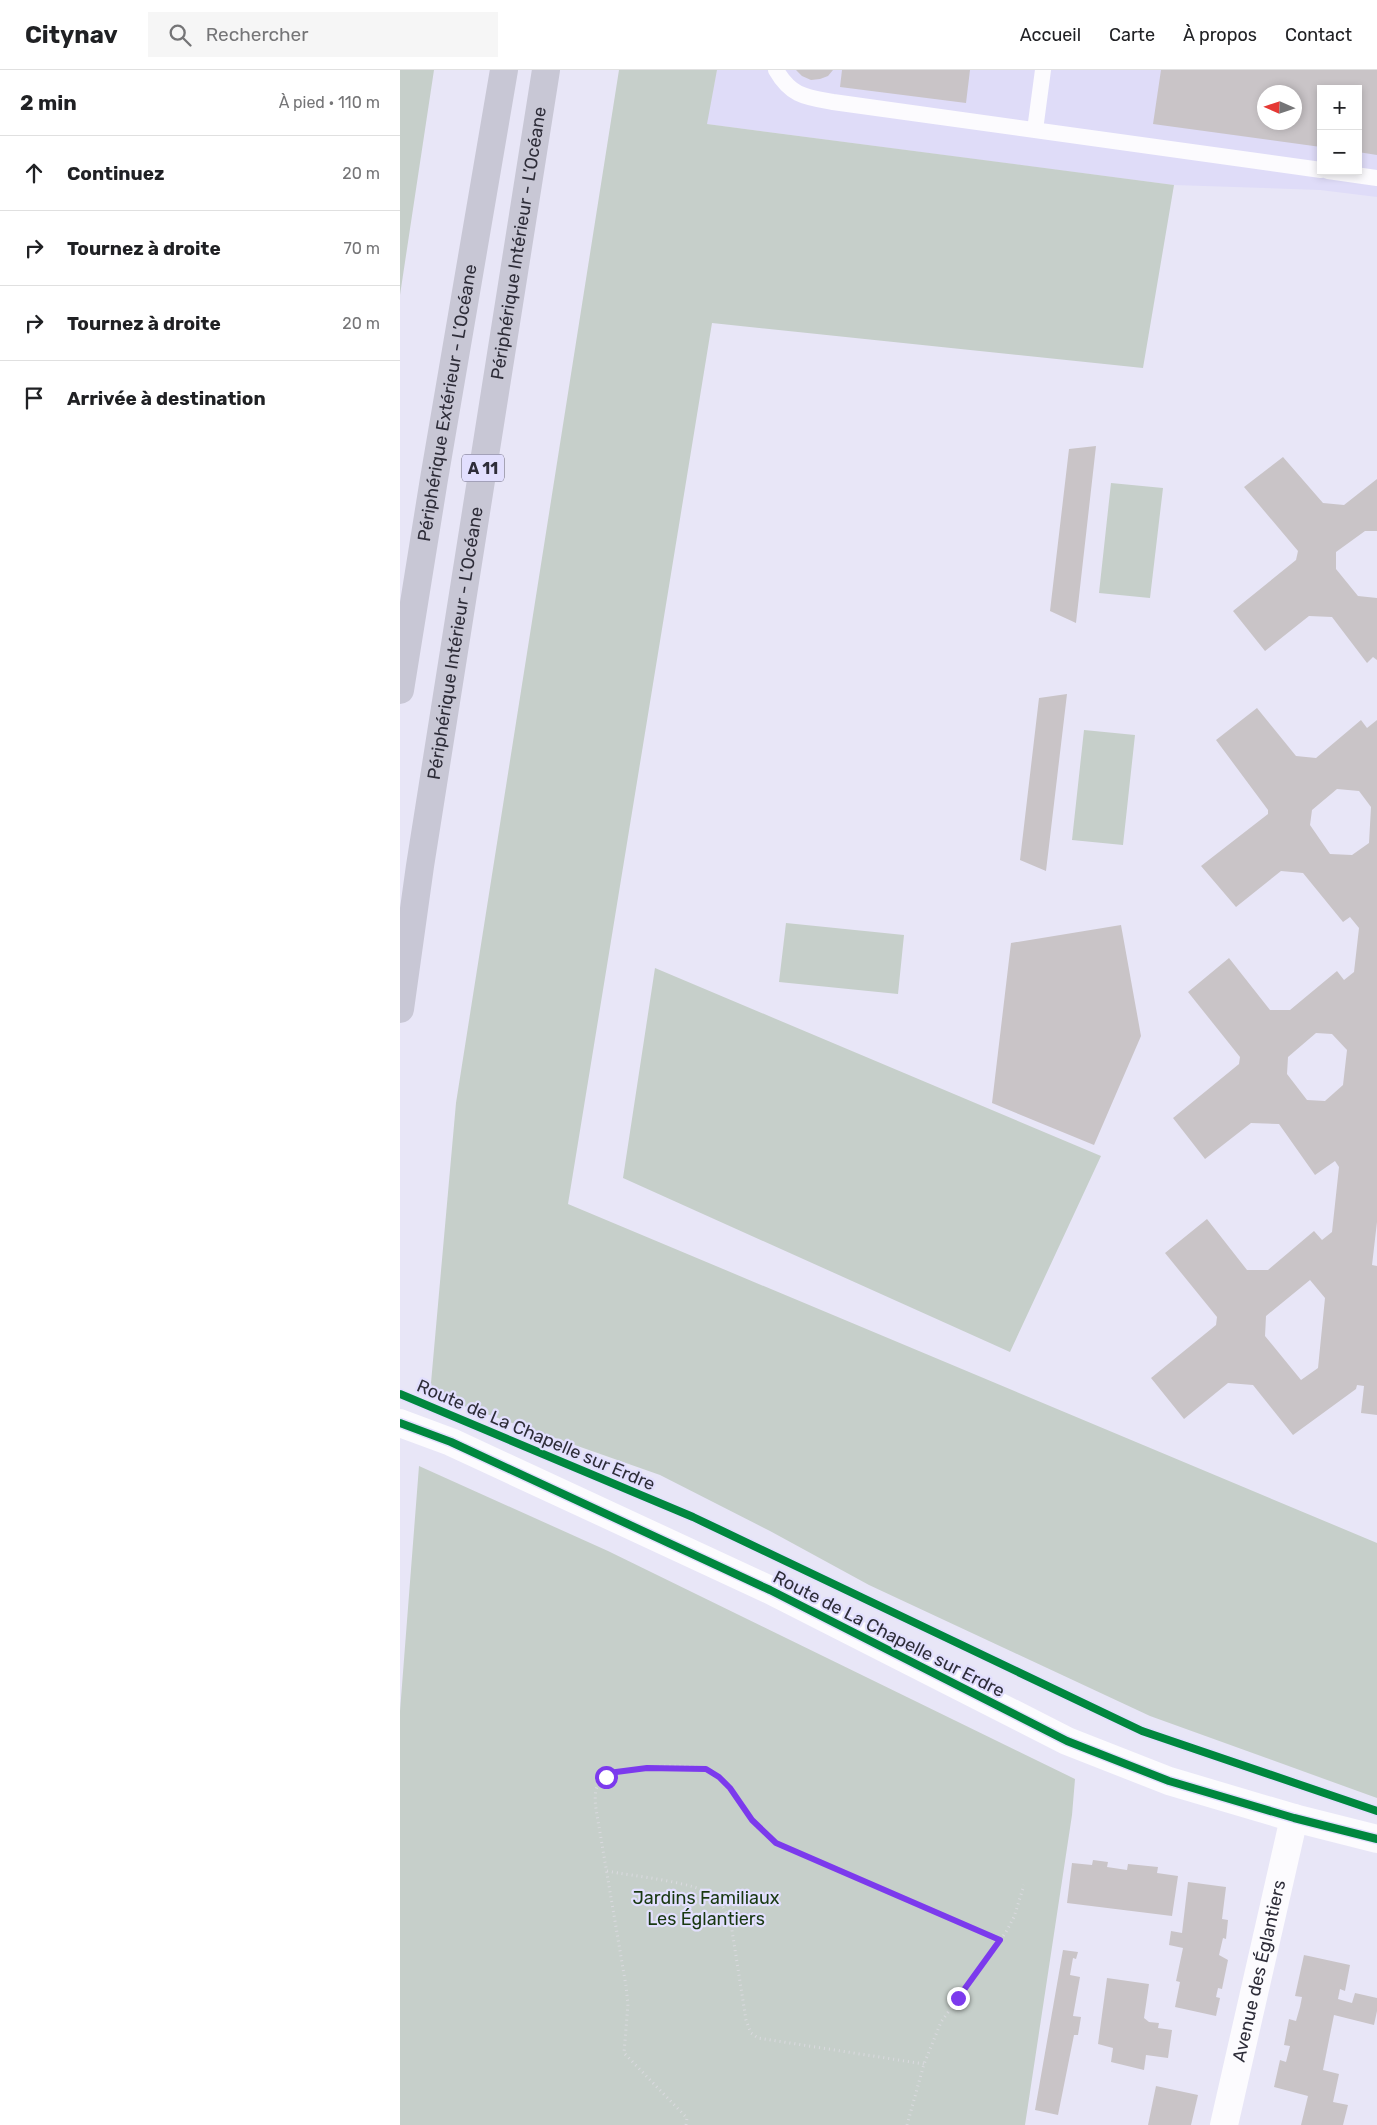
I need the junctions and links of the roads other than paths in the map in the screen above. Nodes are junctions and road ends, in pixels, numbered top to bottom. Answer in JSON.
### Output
{"nodes":[{"id":1,"x":499,"y":70,"type":"edge"},
{"id":2,"x":504,"y":70,"type":"edge"},
{"id":3,"x":546,"y":70,"type":"edge"},
{"id":4,"x":776,"y":70,"type":"edge"},
{"id":5,"x":1043,"y":70,"type":"edge"},
{"id":6,"x":497,"y":114,"type":"junction"},
{"id":7,"x":1035,"y":130,"type":"junction"},
{"id":8,"x":1317,"y":169,"type":"edge"},
{"id":9,"x":1356,"y":175,"type":"edge"},
{"id":10,"x":1377,"y":178,"type":"edge"},
{"id":11,"x":400,"y":690,"type":"edge"},
{"id":12,"x":400,"y":1009,"type":"edge"},
{"id":13,"x":400,"y":1422,"type":"edge"},
{"id":14,"x":1294,"y":1818,"type":"junction"},
{"id":15,"x":1377,"y":1839,"type":"edge"},
{"id":16,"x":1224,"y":2125,"type":"edge"}],
"edges":[{"from":1,"to":6,"type":"highway"},
{"from":2,"to":6,"type":"highway","number":"A 11"},
{"from":3,"to":12,"type":"highway","name":"Périphérique Intérieur - L’Océane","number":"A 11"},
{"from":4,"to":7,"type":"lane"},
{"from":5,"to":7,"type":"lane"},
{"from":6,"to":11,"type":"highway","name":"Périphérique Extérieur - L’Océane","number":"A 11"},
{"from":7,"to":8,"type":"lane"},
{"from":9,"to":10,"type":"lane"},
{"from":13,"to":14,"type":"street","name":"Route de La Chapelle sur Erdre"},
{"from":14,"to":15,"type":"street","name":"Route de La Chapelle sur Erdre"},
{"from":14,"to":16,"type":"street","name":"Avenue des Églantiers"}]}
